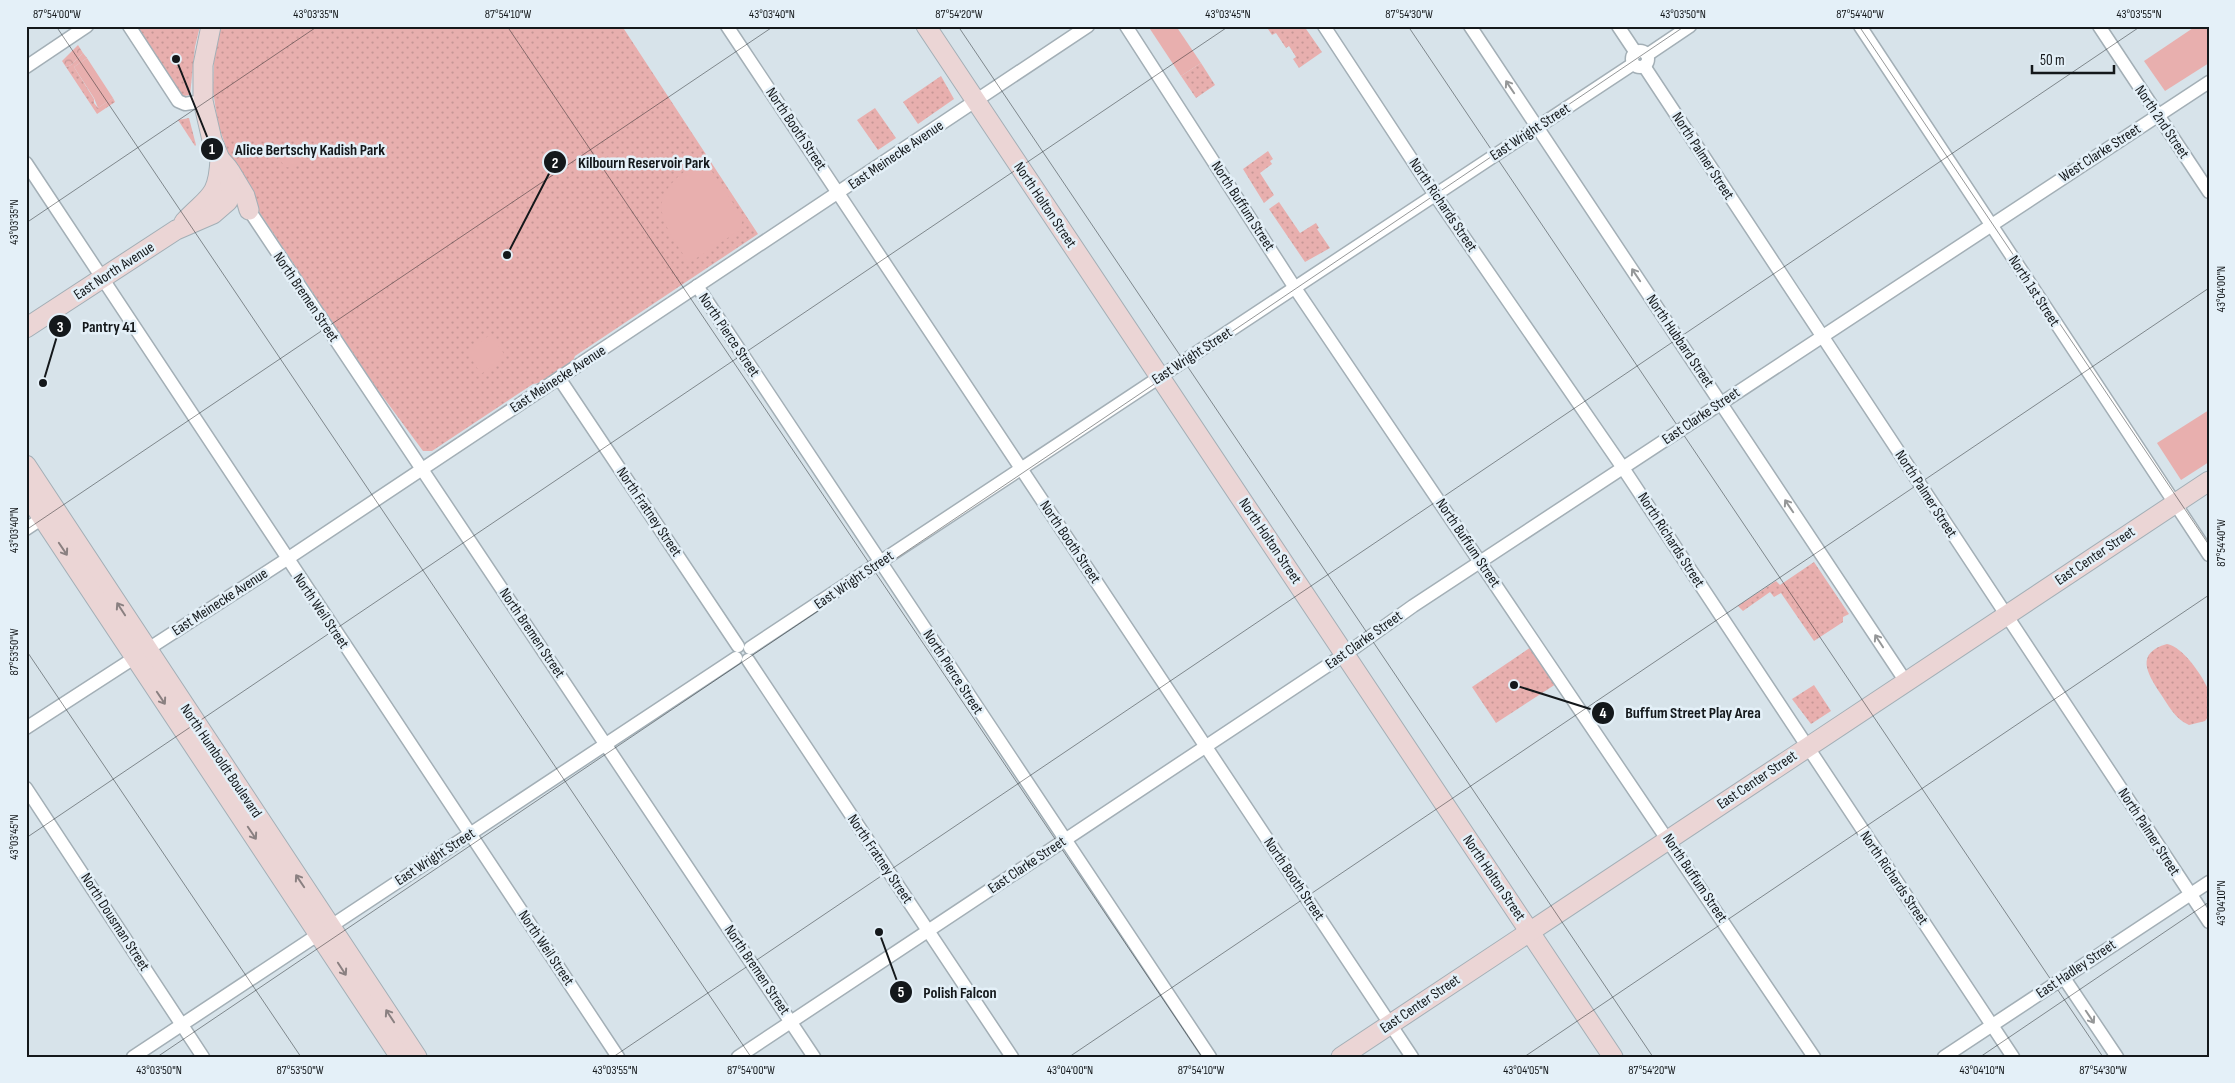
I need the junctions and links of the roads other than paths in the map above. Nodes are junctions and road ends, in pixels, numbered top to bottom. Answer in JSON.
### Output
{"nodes":[{"id":1,"x":87,"y":26,"type":"edge"},
{"id":2,"x":128,"y":26,"type":"edge"},
{"id":3,"x":211,"y":26,"type":"edge"},
{"id":4,"x":728,"y":26,"type":"edge"},
{"id":5,"x":926,"y":26,"type":"edge"},
{"id":6,"x":1088,"y":26,"type":"edge"},
{"id":7,"x":1126,"y":26,"type":"edge"},
{"id":8,"x":1324,"y":26,"type":"edge"},
{"id":9,"x":1470,"y":26,"type":"edge"},
{"id":10,"x":1618,"y":26,"type":"edge"},
{"id":11,"x":1690,"y":26,"type":"edge"},
{"id":12,"x":1860,"y":26,"type":"edge"},
{"id":13,"x":2099,"y":26,"type":"edge"},
{"id":14,"x":1640,"y":60,"type":"junction"},
{"id":15,"x":26,"y":67,"type":"edge"},
{"id":16,"x":2209,"y":82,"type":"edge"},
{"id":17,"x":203,"y":101,"type":"junction"},
{"id":18,"x":976,"y":101,"type":"junction"},
{"id":19,"x":2158,"y":115,"type":"junction"},
{"id":20,"x":1537,"y":127,"type":"junction"},
{"id":21,"x":26,"y":163,"type":"edge"},
{"id":22,"x":224,"y":164,"type":"junction"},
{"id":23,"x":2209,"y":192,"type":"edge"},
{"id":24,"x":838,"y":193,"type":"junction"},
{"id":25,"x":1435,"y":195,"type":"junction"},
{"id":26,"x":228,"y":201,"type":"junction"},
{"id":27,"x":249,"y":210,"type":"junction"},
{"id":28,"x":1990,"y":225,"type":"junction"},
{"id":29,"x":176,"y":230,"type":"junction"},
{"id":30,"x":101,"y":279,"type":"junction"},
{"id":31,"x":697,"y":286,"type":"junction"},
{"id":32,"x":1295,"y":288,"type":"junction"},
{"id":33,"x":26,"y":328,"type":"edge"},
{"id":34,"x":1822,"y":336,"type":"junction"},
{"id":35,"x":1161,"y":376,"type":"junction"},
{"id":36,"x":559,"y":378,"type":"junction"},
{"id":37,"x":1721,"y":403,"type":"junction"},
{"id":38,"x":26,"y":465,"type":"edge"},
{"id":39,"x":422,"y":468,"type":"junction"},
{"id":40,"x":1623,"y":468,"type":"junction"},
{"id":41,"x":1022,"y":469,"type":"junction"},
{"id":42,"x":2209,"y":481,"type":"edge"},
{"id":43,"x":26,"y":493,"type":"edge"},
{"id":44,"x":2175,"y":503,"type":"junction"},
{"id":45,"x":49,"y":514,"type":"junction"},
{"id":46,"x":26,"y":529,"type":"edge"},
{"id":47,"x":2209,"y":555,"type":"edge"},
{"id":48,"x":287,"y":559,"type":"junction"},
{"id":49,"x":880,"y":562,"type":"junction"},
{"id":50,"x":1481,"y":562,"type":"junction"},
{"id":51,"x":2006,"y":615,"type":"junction"},
{"id":52,"x":743,"y":653,"type":"junction"},
{"id":53,"x":141,"y":654,"type":"junction"},
{"id":54,"x":1345,"y":654,"type":"junction"},
{"id":55,"x":1906,"y":682,"type":"junction"},
{"id":56,"x":26,"y":728,"type":"edge"},
{"id":57,"x":606,"y":744,"type":"junction"},
{"id":58,"x":1206,"y":746,"type":"junction"},
{"id":59,"x":1807,"y":747,"type":"junction"},
{"id":60,"x":26,"y":788,"type":"edge"},
{"id":61,"x":470,"y":834,"type":"junction"},
{"id":62,"x":1668,"y":839,"type":"junction"},
{"id":63,"x":1064,"y":840,"type":"junction"},
{"id":64,"x":2209,"y":882,"type":"edge"},
{"id":65,"x":2190,"y":894,"type":"junction"},
{"id":66,"x":2209,"y":922,"type":"edge"},
{"id":67,"x":325,"y":930,"type":"junction"},
{"id":68,"x":928,"y":931,"type":"junction"},
{"id":69,"x":1529,"y":931,"type":"junction"},
{"id":70,"x":2064,"y":978,"type":"junction"},
{"id":71,"x":791,"y":1021,"type":"junction"},
{"id":72,"x":1390,"y":1024,"type":"junction"},
{"id":73,"x":182,"y":1025,"type":"junction"},
{"id":74,"x":1992,"y":1025,"type":"junction"},
{"id":75,"x":133,"y":1057,"type":"edge"},
{"id":76,"x":203,"y":1057,"type":"edge"},
{"id":77,"x":400,"y":1057,"type":"edge"},
{"id":78,"x":417,"y":1057,"type":"edge"},
{"id":79,"x":618,"y":1057,"type":"edge"},
{"id":80,"x":738,"y":1057,"type":"edge"},
{"id":81,"x":814,"y":1057,"type":"edge"},
{"id":82,"x":1012,"y":1057,"type":"edge"},
{"id":83,"x":1210,"y":1057,"type":"edge"},
{"id":84,"x":1340,"y":1057,"type":"edge"},
{"id":85,"x":1412,"y":1057,"type":"edge"},
{"id":86,"x":1613,"y":1057,"type":"edge"},
{"id":87,"x":1814,"y":1057,"type":"edge"},
{"id":88,"x":1944,"y":1057,"type":"edge"},
{"id":89,"x":2013,"y":1057,"type":"edge"},
{"id":90,"x":2117,"y":1057,"type":"edge"}],
"edges":[{"from":1,"to":15,"type":"street"},
{"from":2,"to":17,"type":"street"},
{"from":3,"to":17,"type":"main road","name":"East North Avenue"},
{"from":4,"to":24,"type":"street","name":"North Booth Street"},
{"from":5,"to":18,"type":"main road","name":"North Holton Street"},
{"from":6,"to":18,"type":"street","name":"East Meinecke Avenue"},
{"from":7,"to":32,"type":"street","name":"North Buffum Street"},
{"from":8,"to":25,"type":"street","name":"North Richards Street"},
{"from":20,"to":9,"type":"street","name":"North Hubbard Street","one_way":true},
{"from":10,"to":14,"type":"street","name":"North Palmer Street"},
{"from":11,"to":14,"type":"street","name":"East Wright Street"},
{"from":12,"to":28,"type":"street","name":"North 1st Street"},
{"from":13,"to":19,"type":"street","name":"North 2nd Street"},
{"from":14,"to":20,"type":"street","name":"East Wright Street"},
{"from":14,"to":34,"type":"street","name":"North Palmer Street"},
{"from":16,"to":19,"type":"street","name":"West Clarke Street"},
{"from":17,"to":22,"type":"main road","name":"East North Avenue"},
{"from":18,"to":24,"type":"street","name":"East Meinecke Avenue"},
{"from":18,"to":35,"type":"main road","name":"North Holton Street"},
{"from":19,"to":23,"type":"street","name":"North 2nd Street"},
{"from":19,"to":28,"type":"street","name":"West Clarke Street"},
{"from":20,"to":25,"type":"street","name":"East Wright Street"},
{"from":37,"to":20,"type":"street","name":"North Hubbard Street","one_way":true},
{"from":21,"to":30,"type":"street","name":"North Weil Street"},
{"from":22,"to":26,"type":"main road","name":"East North Avenue"},
{"from":22,"to":27,"type":"main road"},
{"from":22,"to":29,"type":"main road","name":"East North Avenue"},
{"from":24,"to":31,"type":"street","name":"East Meinecke Avenue"},
{"from":24,"to":41,"type":"street","name":"North Booth Street"},
{"from":25,"to":32,"type":"street","name":"East Wright Street"},
{"from":25,"to":40,"type":"street","name":"North Richards Street"},
{"from":26,"to":27,"type":"main road"},
{"from":26,"to":29,"type":"main road","name":"East North Avenue"},
{"from":27,"to":39,"type":"street","name":"North Bremen Street"},
{"from":28,"to":34,"type":"street","name":"East Clarke Street"},
{"from":28,"to":44,"type":"street","name":"North 1st Street"},
{"from":29,"to":30,"type":"main road","name":"East North Avenue"},
{"from":30,"to":33,"type":"main road","name":"East North Avenue"},
{"from":30,"to":48,"type":"street","name":"North Weil Street"},
{"from":31,"to":36,"type":"street","name":"East Meinecke Avenue"},
{"from":31,"to":49,"type":"street","name":"North Pierce Street"},
{"from":32,"to":35,"type":"street","name":"East Wright Street"},
{"from":32,"to":50,"type":"street","name":"North Buffum Street"},
{"from":34,"to":37,"type":"street","name":"East Clarke Street"},
{"from":34,"to":51,"type":"street","name":"North Palmer Street"},
{"from":35,"to":41,"type":"street","name":"East Wright Street"},
{"from":35,"to":54,"type":"main road","name":"North Holton Street"},
{"from":36,"to":39,"type":"street","name":"East Meinecke Avenue"},
{"from":36,"to":52,"type":"street","name":"North Fratney Street"},
{"from":37,"to":40,"type":"street","name":"East Clarke Street"},
{"from":55,"to":37,"type":"street","name":"North Hubbard Street","one_way":true},
{"from":38,"to":45,"type":"main road","name":"North Humboldt Boulevard"},
{"from":39,"to":48,"type":"street","name":"East Meinecke Avenue"},
{"from":39,"to":57,"type":"street","name":"North Bremen Street"},
{"from":40,"to":50,"type":"street","name":"East Clarke Street"},
{"from":40,"to":59,"type":"street","name":"North Richards Street"},
{"from":41,"to":49,"type":"street","name":"East Wright Street"},
{"from":41,"to":58,"type":"street","name":"North Booth Street"},
{"from":42,"to":44,"type":"main road","name":"East Center Street"},
{"from":43,"to":45,"type":"main road","name":"North Humboldt Boulevard"},
{"from":44,"to":47,"type":"street","name":"North 1st Street"},
{"from":44,"to":51,"type":"main road","name":"East Center Street"},
{"from":45,"to":46,"type":"street"},
{"from":45,"to":53,"type":"main road","name":"North Humboldt Boulevard"},
{"from":48,"to":53,"type":"street","name":"East Meinecke Avenue"},
{"from":48,"to":61,"type":"street","name":"North Weil Street"},
{"from":49,"to":52,"type":"street","name":"East Wright Street"},
{"from":49,"to":63,"type":"street","name":"North Pierce Street"},
{"from":50,"to":54,"type":"street","name":"East Clarke Street"},
{"from":50,"to":62,"type":"street","name":"North Buffum Street"},
{"from":51,"to":55,"type":"main road","name":"East Center Street"},
{"from":51,"to":65,"type":"street","name":"North Palmer Street"},
{"from":52,"to":57,"type":"street","name":"East Wright Street"},
{"from":52,"to":68,"type":"street","name":"North Fratney Street"},
{"from":53,"to":56,"type":"street","name":"East Meinecke Avenue"},
{"from":53,"to":67,"type":"main road","name":"North Humboldt Boulevard"},
{"from":54,"to":58,"type":"street","name":"East Clarke Street"},
{"from":54,"to":69,"type":"main road","name":"North Holton Street"},
{"from":55,"to":59,"type":"main road","name":"East Center Street"},
{"from":57,"to":61,"type":"street","name":"East Wright Street"},
{"from":57,"to":71,"type":"street","name":"North Bremen Street"},
{"from":58,"to":63,"type":"street","name":"East Clarke Street"},
{"from":58,"to":72,"type":"street","name":"North Booth Street"},
{"from":59,"to":62,"type":"main road","name":"East Center Street"},
{"from":59,"to":74,"type":"street","name":"North Richards Street"},
{"from":60,"to":73,"type":"street","name":"North Dousman Street"},
{"from":61,"to":67,"type":"street","name":"East Wright Street"},
{"from":61,"to":79,"type":"street","name":"North Weil Street"},
{"from":62,"to":69,"type":"main road","name":"East Center Street"},
{"from":62,"to":87,"type":"street","name":"North Buffum Street"},
{"from":63,"to":68,"type":"street","name":"East Clarke Street"},
{"from":63,"to":83,"type":"street","name":"North Pierce Street"},
{"from":64,"to":65,"type":"street","name":"East Hadley Street"},
{"from":65,"to":66,"type":"street","name":"North Palmer Street"},
{"from":65,"to":70,"type":"street","name":"East Hadley Street"},
{"from":67,"to":73,"type":"street","name":"East Wright Street"},
{"from":67,"to":77,"type":"main road","name":"North Humboldt Boulevard","one_way":true},
{"from":78,"to":67,"type":"main road","name":"North Humboldt Boulevard","one_way":true},
{"from":68,"to":71,"type":"street","name":"East Clarke Street"},
{"from":68,"to":82,"type":"street","name":"North Fratney Street"},
{"from":69,"to":72,"type":"main road","name":"East Center Street"},
{"from":69,"to":86,"type":"main road","name":"North Holton Street"},
{"from":70,"to":74,"type":"street","name":"East Hadley Street"},
{"from":70,"to":90,"type":"street","one_way":true},
{"from":71,"to":80,"type":"street","name":"East Clarke Street"},
{"from":71,"to":81,"type":"street","name":"North Bremen Street"},
{"from":72,"to":84,"type":"main road","name":"East Center Street"},
{"from":72,"to":85,"type":"street","name":"North Booth Street"},
{"from":73,"to":75,"type":"street","name":"East Wright Street"},
{"from":73,"to":76,"type":"street","name":"North Dousman Street"},
{"from":74,"to":88,"type":"street","name":"East Hadley Street"},
{"from":74,"to":89,"type":"street","name":"North Richards Street"}]}
